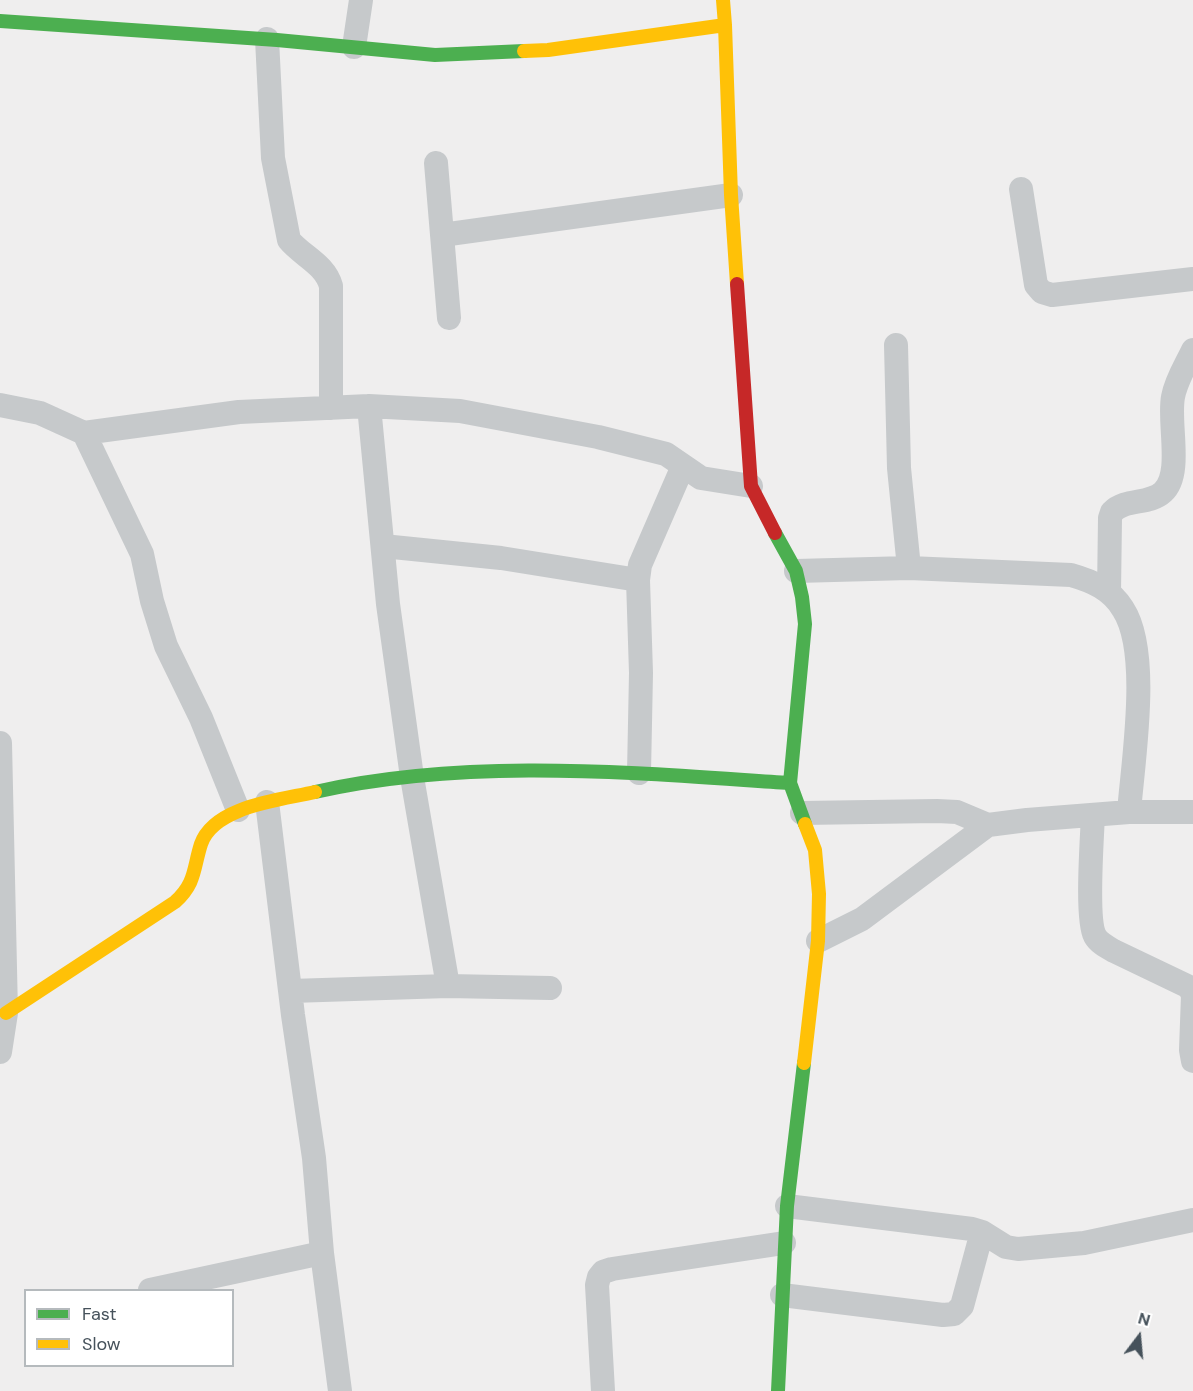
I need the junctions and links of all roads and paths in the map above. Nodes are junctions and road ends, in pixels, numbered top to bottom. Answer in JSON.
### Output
{"nodes":[{"id":1,"x":361,"y":0,"type":"edge"},
{"id":2,"x":723,"y":0,"type":"edge"},
{"id":3,"x":0,"y":21,"type":"edge"},
{"id":4,"x":725,"y":25,"type":"junction"},
{"id":5,"x":267,"y":39,"type":"junction"},
{"id":6,"x":354,"y":47,"type":"junction"},
{"id":7,"x":436,"y":163,"type":"dead end"},
{"id":8,"x":1021,"y":189,"type":"dead end"},
{"id":9,"x":731,"y":195,"type":"junction"},
{"id":10,"x":442,"y":235,"type":"junction"},
{"id":11,"x":1193,"y":279,"type":"edge"},
{"id":12,"x":449,"y":318,"type":"dead end"},
{"id":13,"x":896,"y":345,"type":"dead end"},
{"id":14,"x":1193,"y":350,"type":"edge"},
{"id":15,"x":0,"y":405,"type":"edge"},
{"id":16,"x":369,"y":406,"type":"junction"},
{"id":17,"x":331,"y":408,"type":"junction"},
{"id":18,"x":84,"y":433,"type":"junction"},
{"id":19,"x":683,"y":466,"type":"junction"},
{"id":20,"x":751,"y":486,"type":"junction"},
{"id":21,"x":383,"y":546,"type":"junction"},
{"id":22,"x":909,"y":568,"type":"junction"},
{"id":23,"x":796,"y":571,"type":"junction"},
{"id":24,"x":638,"y":580,"type":"junction"},
{"id":25,"x":1109,"y":593,"type":"junction"},
{"id":26,"x":0,"y":743,"type":"edge"},
{"id":27,"x":639,"y":773,"type":"junction"},
{"id":28,"x":412,"y":777,"type":"junction"},
{"id":29,"x":790,"y":783,"type":"junction"},
{"id":30,"x":267,"y":802,"type":"junction"},
{"id":31,"x":238,"y":810,"type":"junction"},
{"id":32,"x":1129,"y":812,"type":"junction"},
{"id":33,"x":1193,"y":812,"type":"edge"},
{"id":34,"x":802,"y":813,"type":"junction"},
{"id":35,"x":1093,"y":815,"type":"junction"},
{"id":36,"x":988,"y":825,"type":"junction"},
{"id":37,"x":818,"y":941,"type":"junction"},
{"id":38,"x":448,"y":986,"type":"junction"},
{"id":39,"x":550,"y":988,"type":"dead end"},
{"id":40,"x":291,"y":992,"type":"junction"},
{"id":41,"x":6,"y":1013,"type":"junction"},
{"id":42,"x":0,"y":1052,"type":"edge"},
{"id":43,"x":1193,"y":1061,"type":"edge"},
{"id":44,"x":787,"y":1206,"type":"junction"},
{"id":45,"x":1193,"y":1220,"type":"edge"},
{"id":46,"x":982,"y":1232,"type":"junction"},
{"id":47,"x":784,"y":1243,"type":"junction"},
{"id":48,"x":322,"y":1253,"type":"junction"},
{"id":49,"x":155,"y":1289,"type":"edge"},
{"id":50,"x":782,"y":1294,"type":"junction"},
{"id":51,"x":340,"y":1391,"type":"edge"},
{"id":52,"x":603,"y":1391,"type":"edge"},
{"id":53,"x":778,"y":1391,"type":"edge"}],
"edges":[{"from":1,"to":6,"type":"street"},
{"from":2,"to":4,"type":"street"},
{"from":3,"to":5,"type":"street"},
{"from":4,"to":6,"type":"street"},
{"from":4,"to":9,"type":"street"},
{"from":5,"to":6,"type":"street"},
{"from":5,"to":17,"type":"street"},
{"from":7,"to":10,"type":"street"},
{"from":8,"to":11,"type":"street"},
{"from":9,"to":10,"type":"street"},
{"from":9,"to":20,"type":"street"},
{"from":10,"to":12,"type":"street"},
{"from":13,"to":22,"type":"street"},
{"from":14,"to":25,"type":"street"},
{"from":15,"to":18,"type":"street"},
{"from":16,"to":17,"type":"street"},
{"from":16,"to":19,"type":"street"},
{"from":16,"to":21,"type":"street"},
{"from":17,"to":18,"type":"street"},
{"from":18,"to":31,"type":"street"},
{"from":19,"to":20,"type":"street"},
{"from":19,"to":24,"type":"street"},
{"from":20,"to":23,"type":"street"},
{"from":21,"to":24,"type":"street"},
{"from":21,"to":28,"type":"street"},
{"from":22,"to":23,"type":"street"},
{"from":22,"to":25,"type":"street"},
{"from":23,"to":29,"type":"street"},
{"from":24,"to":27,"type":"street"},
{"from":25,"to":32,"type":"street"},
{"from":26,"to":41,"type":"street"},
{"from":27,"to":28,"type":"street"},
{"from":27,"to":29,"type":"street"},
{"from":28,"to":30,"type":"street"},
{"from":28,"to":38,"type":"street"},
{"from":29,"to":34,"type":"street"},
{"from":30,"to":31,"type":"street"},
{"from":30,"to":40,"type":"street"},
{"from":31,"to":41,"type":"street"},
{"from":32,"to":33,"type":"street"},
{"from":32,"to":35,"type":"street"},
{"from":34,"to":36,"type":"street"},
{"from":34,"to":37,"type":"street"},
{"from":35,"to":36,"type":"street"},
{"from":35,"to":43,"type":"street"},
{"from":36,"to":37,"type":"street"},
{"from":37,"to":44,"type":"street"},
{"from":38,"to":39,"type":"street"},
{"from":38,"to":40,"type":"street"},
{"from":40,"to":48,"type":"street"},
{"from":41,"to":42,"type":"street"},
{"from":44,"to":46,"type":"street"},
{"from":44,"to":47,"type":"street"},
{"from":45,"to":46,"type":"street"},
{"from":46,"to":50,"type":"street"},
{"from":47,"to":50,"type":"street"},
{"from":47,"to":52,"type":"street"},
{"from":48,"to":49,"type":"street"},
{"from":48,"to":51,"type":"street"},
{"from":50,"to":53,"type":"street"}]}
